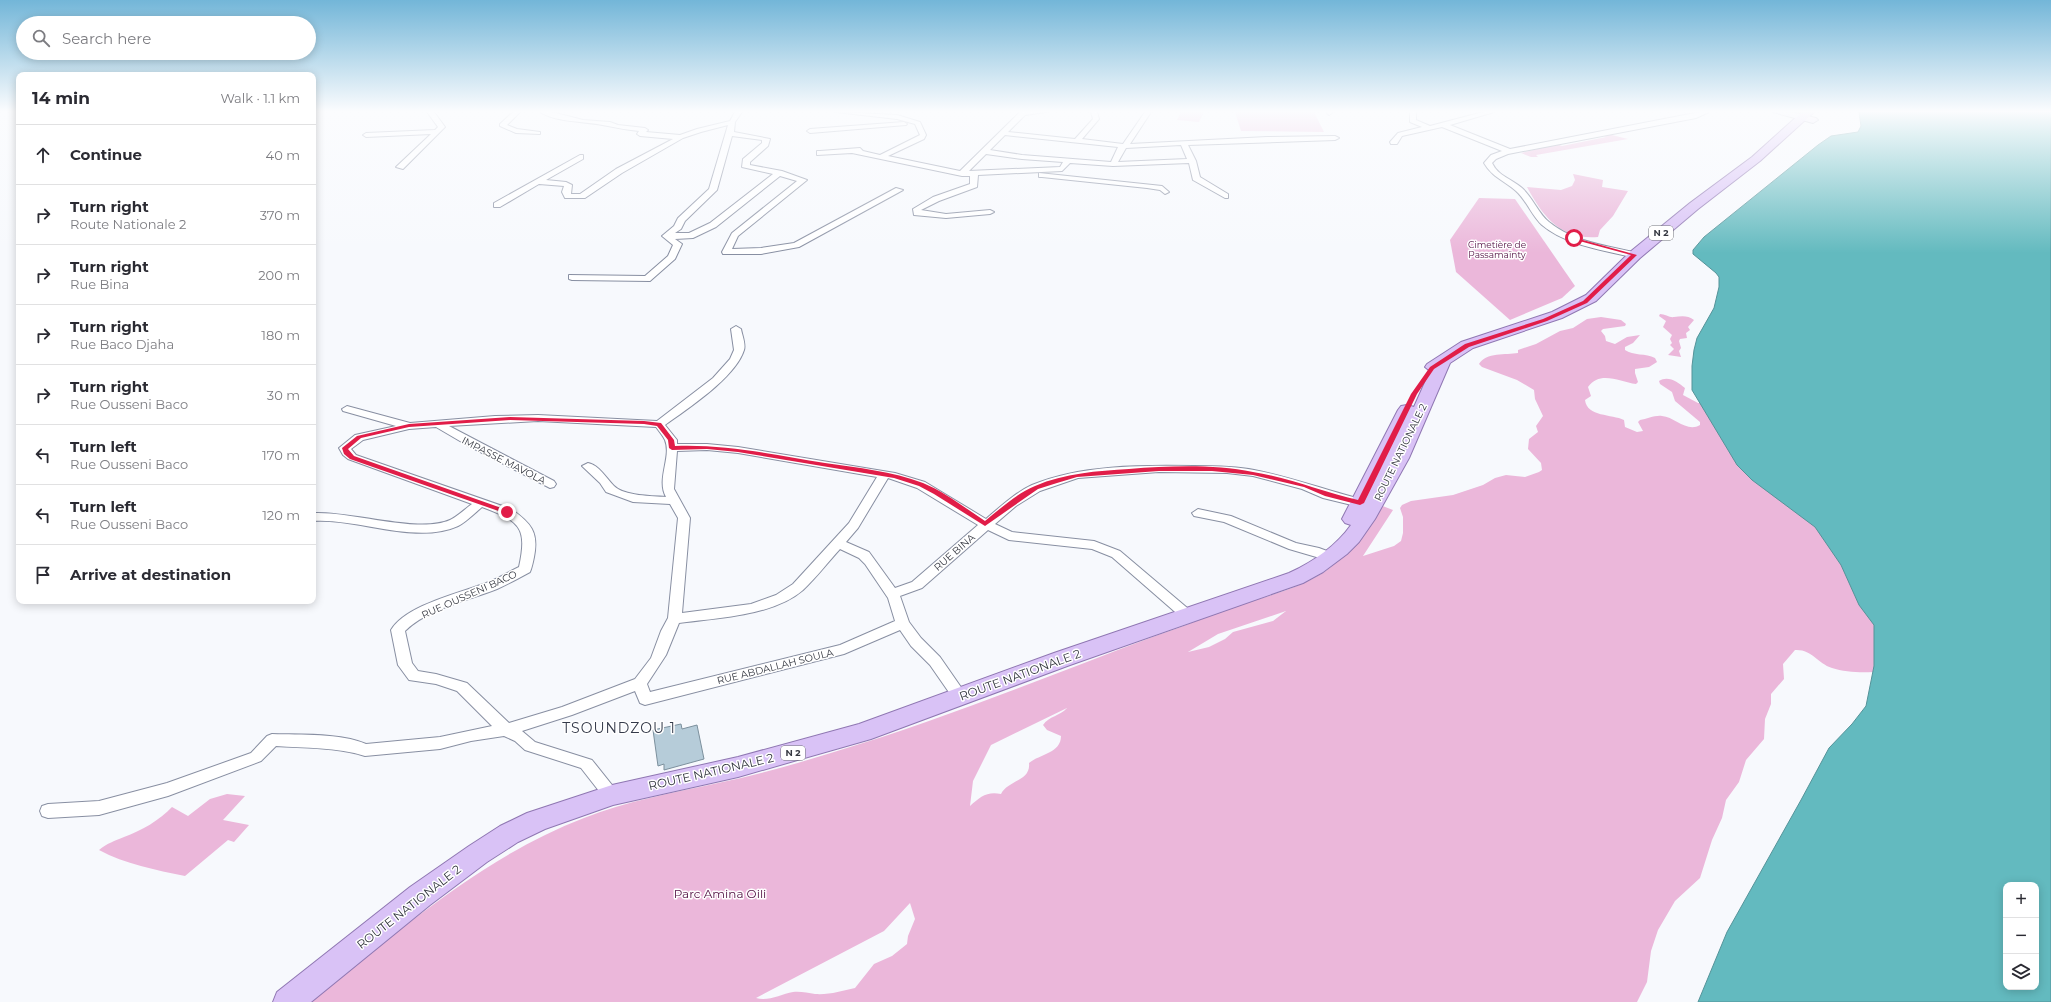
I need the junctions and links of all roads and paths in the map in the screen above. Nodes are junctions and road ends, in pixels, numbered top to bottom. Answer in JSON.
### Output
{"nodes":[{"id":1,"x":410,"y":159,"type":"edge"},
{"id":2,"x":577,"y":159,"type":"edge"},
{"id":3,"x":642,"y":159,"type":"edge"},
{"id":4,"x":722,"y":159,"type":"edge"},
{"id":5,"x":749,"y":159,"type":"edge"},
{"id":6,"x":890,"y":159,"type":"edge"},
{"id":7,"x":975,"y":159,"type":"edge"},
{"id":8,"x":1049,"y":159,"type":"edge"},
{"id":9,"x":1116,"y":159,"type":"edge"},
{"id":10,"x":1491,"y":159,"type":"edge"},
{"id":11,"x":1756,"y":159,"type":"edge"},
{"id":12,"x":1068,"y":161,"type":"junction"},
{"id":13,"x":1192,"y":161,"type":"joint"},
{"id":14,"x":1113,"y":164,"type":"junction"},
{"id":15,"x":400,"y":167,"type":"dead end"},
{"id":16,"x":1026,"y":171,"type":"junction"},
{"id":17,"x":779,"y":173,"type":"junction"},
{"id":18,"x":962,"y":174,"type":"junction"},
{"id":19,"x":974,"y":174,"type":"junction"},
{"id":20,"x":538,"y":182,"type":"junction"},
{"id":21,"x":899,"y":190,"type":"dead end"},
{"id":22,"x":1165,"y":192,"type":"dead end"},
{"id":23,"x":1225,"y":196,"type":"dead end"},
{"id":24,"x":497,"y":205,"type":"dead end"},
{"id":25,"x":990,"y":212,"type":"dead end"},
{"id":26,"x":666,"y":236,"type":"junction"},
{"id":27,"x":1635,"y":255,"type":"junction"},
{"id":28,"x":572,"y":277,"type":"dead end"},
{"id":29,"x":736,"y":329,"type":"dead end"},
{"id":30,"x":1444,"y":359,"type":"junction"},
{"id":31,"x":347,"y":409,"type":"dead end"},
{"id":32,"x":438,"y":424,"type":"junction"},
{"id":33,"x":659,"y":424,"type":"junction"},
{"id":34,"x":409,"y":426,"type":"junction"},
{"id":35,"x":1394,"y":438,"type":"junction"},
{"id":36,"x":672,"y":448,"type":"junction"},
{"id":37,"x":588,"y":466,"type":"dead end"},
{"id":38,"x":1393,"y":468,"type":"junction"},
{"id":39,"x":884,"y":475,"type":"junction"},
{"id":40,"x":550,"y":484,"type":"dead end"},
{"id":41,"x":674,"y":501,"type":"junction"},
{"id":42,"x":480,"y":503,"type":"junction"},
{"id":43,"x":1360,"y":503,"type":"junction"},
{"id":44,"x":1198,"y":513,"type":"dead end"},
{"id":45,"x":316,"y":516,"type":"edge"},
{"id":46,"x":985,"y":524,"type":"junction"},
{"id":47,"x":838,"y":543,"type":"junction"},
{"id":48,"x":1330,"y":557,"type":"junction"},
{"id":49,"x":892,"y":594,"type":"junction"},
{"id":50,"x":1187,"y":616,"type":"junction"},
{"id":51,"x":675,"y":619,"type":"junction"},
{"id":52,"x":902,"y":623,"type":"junction"},
{"id":53,"x":640,"y":683,"type":"junction"},
{"id":54,"x":960,"y":697,"type":"junction"},
{"id":55,"x":506,"y":730,"type":"junction"},
{"id":56,"x":612,"y":795,"type":"junction"},
{"id":57,"x":48,"y":811,"type":"dead end"},
{"id":58,"x":288,"y":1002,"type":"edge"}],
"edges":[{"from":1,"to":15,"type":"street"},
{"from":2,"to":20,"type":"street"},
{"from":3,"to":20,"type":"street"},
{"from":4,"to":26,"type":"street"},
{"from":5,"to":17,"type":"street"},
{"from":6,"to":18,"type":"street"},
{"from":7,"to":18,"type":"street"},
{"from":8,"to":12,"type":"street"},
{"from":9,"to":14,"type":"street"},
{"from":10,"to":27,"type":"street"},
{"from":11,"to":27,"type":"main road","number":"N 2"},
{"from":12,"to":14,"type":"street"},
{"from":12,"to":16,"type":"street"},
{"from":13,"to":14,"type":"street"},
{"from":13,"to":23,"type":"street"},
{"from":16,"to":19,"type":"street"},
{"from":16,"to":22,"type":"street"},
{"from":17,"to":21,"type":"street"},
{"from":17,"to":26,"type":"street"},
{"from":18,"to":19,"type":"street"},
{"from":19,"to":25,"type":"street"},
{"from":20,"to":24,"type":"street"},
{"from":26,"to":28,"type":"street"},
{"from":27,"to":30,"type":"main road","name":"ROUTE NATIONALE 2","number":"N 2"},
{"from":29,"to":33,"type":"street"},
{"from":30,"to":35,"type":"main road","name":"ROUTE NATIONALE 2","number":"N 2"},
{"from":30,"to":38,"type":"main road","name":"ROUTE NATIONALE 2","number":"N 2"},
{"from":31,"to":34,"type":"street"},
{"from":32,"to":33,"type":"street","name":"RUE OUSSENI BACO"},
{"from":32,"to":34,"type":"street","name":"RUE OUSSENI BACO"},
{"from":32,"to":40,"type":"street","name":"IMPASSE MAVOLA"},
{"from":33,"to":36,"type":"street"},
{"from":34,"to":42,"type":"street","name":"RUE OUSSENI BACO"},
{"from":35,"to":38,"type":"main road","number":"N 2"},
{"from":35,"to":43,"type":"main road","name":"ROUTE NATIONALE 2","number":"N 2"},
{"from":36,"to":39,"type":"street"},
{"from":36,"to":41,"type":"street"},
{"from":37,"to":41,"type":"street"},
{"from":38,"to":48,"type":"main road","name":"ROUTE NATIONALE 2","number":"N 2"},
{"from":39,"to":46,"type":"street"},
{"from":39,"to":47,"type":"street"},
{"from":41,"to":51,"type":"street"},
{"from":42,"to":45,"type":"street"},
{"from":42,"to":55,"type":"street","name":"RUE OUSSENI BACO"},
{"from":43,"to":46,"type":"street","name":"RUE BINA"},
{"from":43,"to":48,"type":"main road","name":"ROUTE NATIONALE 2","number":"N 2"},
{"from":44,"to":48,"type":"street"},
{"from":46,"to":49,"type":"street","name":"RUE BINA"},
{"from":46,"to":50,"type":"street"},
{"from":47,"to":49,"type":"street"},
{"from":47,"to":51,"type":"street"},
{"from":48,"to":50,"type":"main road","name":"ROUTE NATIONALE 2","number":"N 2"},
{"from":49,"to":52,"type":"street"},
{"from":50,"to":54,"type":"main road","name":"ROUTE NATIONALE 2","number":"N 2"},
{"from":51,"to":53,"type":"street"},
{"from":52,"to":53,"type":"street","name":"RUE ABDALLAH SOULA"},
{"from":52,"to":54,"type":"street"},
{"from":53,"to":55,"type":"street"},
{"from":54,"to":56,"type":"main road","name":"ROUTE NATIONALE 2","number":"N 2"},
{"from":55,"to":56,"type":"street","name":"RUE OUSSENI BACO"},
{"from":55,"to":57,"type":"street"},
{"from":56,"to":58,"type":"main road","name":"ROUTE NATIONALE 2","number":"N 2"}]}
